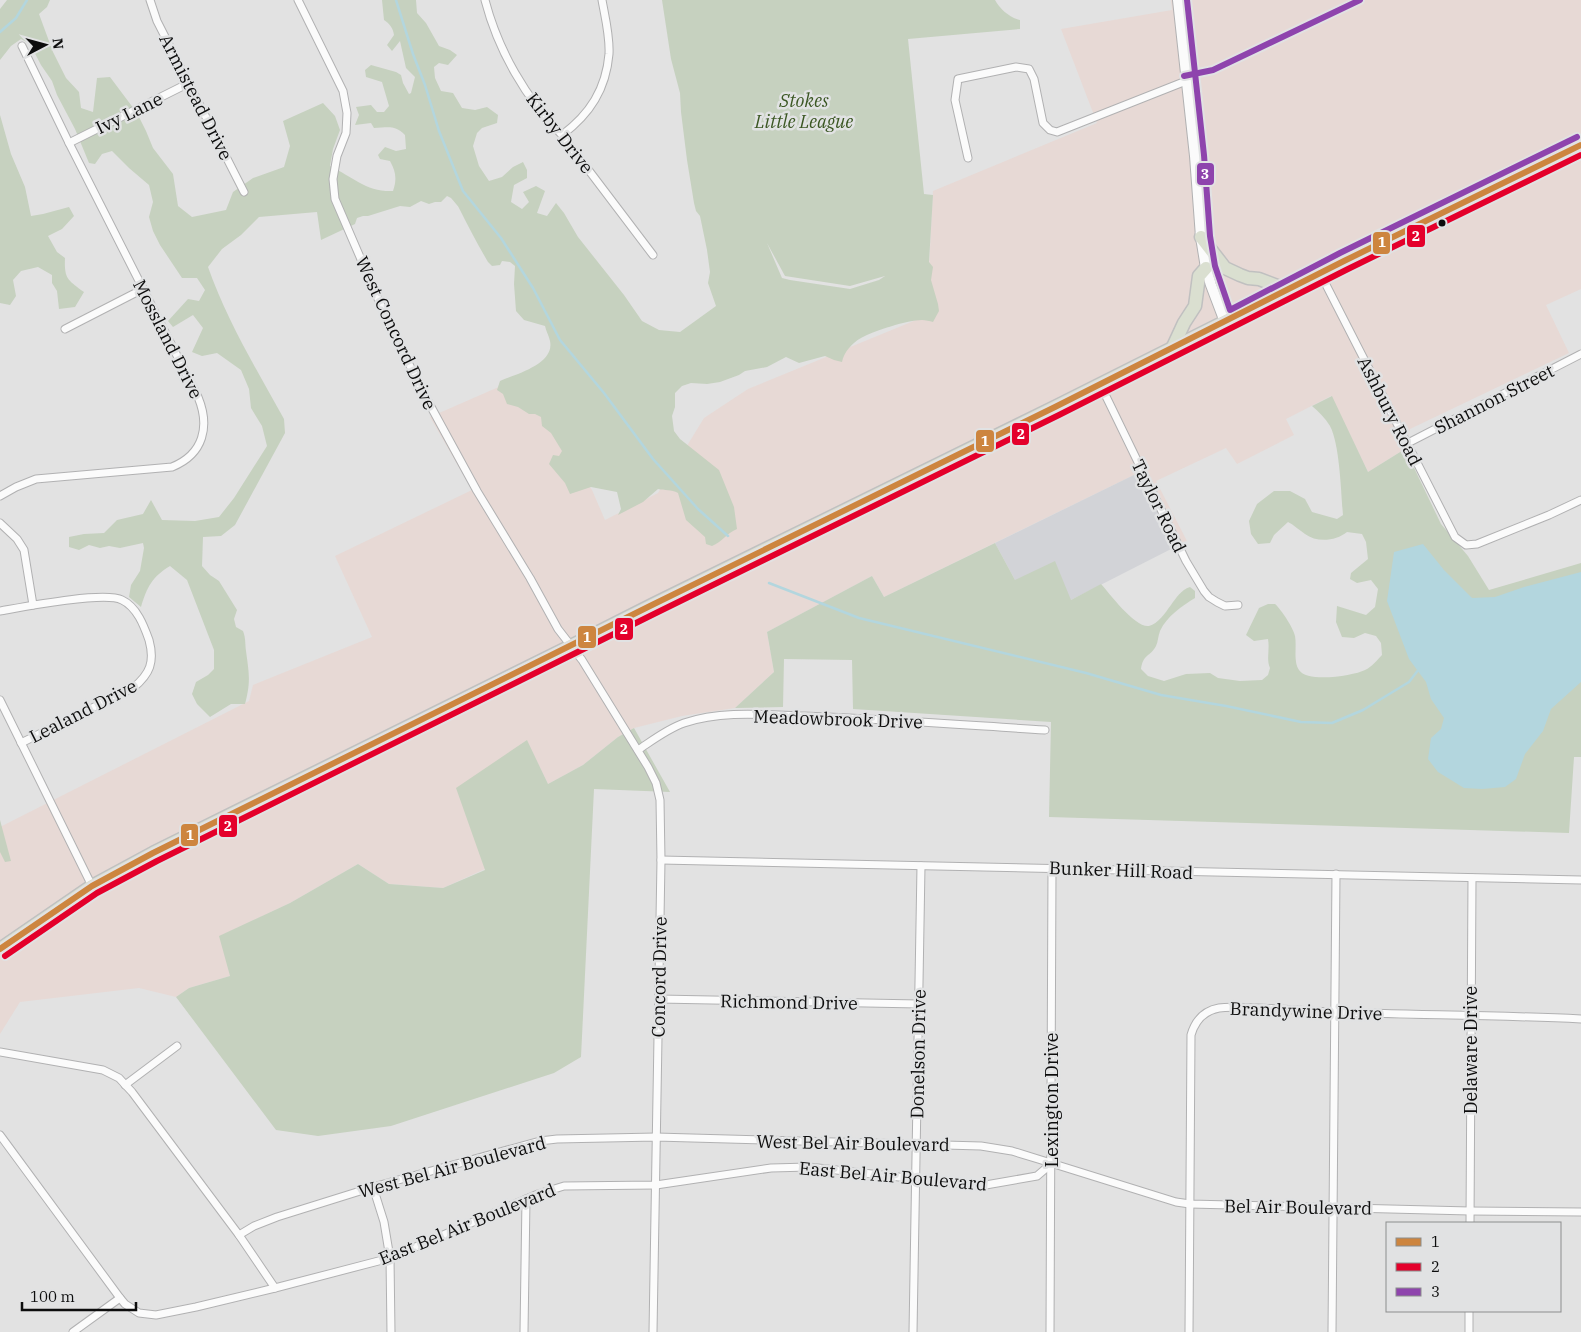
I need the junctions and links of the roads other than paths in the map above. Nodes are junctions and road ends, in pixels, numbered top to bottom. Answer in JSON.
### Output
{"nodes":[{"id":1,"x":150,"y":0,"type":"edge"},
{"id":2,"x":298,"y":0,"type":"edge"},
{"id":3,"x":485,"y":0,"type":"edge"},
{"id":4,"x":602,"y":0,"type":"edge"},
{"id":5,"x":1178,"y":0,"type":"edge"},
{"id":6,"x":22,"y":46,"type":"dead end"},
{"id":7,"x":1186,"y":81,"type":"junction"},
{"id":8,"x":189,"y":83,"type":"junction"},
{"id":9,"x":562,"y":135,"type":"junction"},
{"id":10,"x":69,"y":143,"type":"junction"},
{"id":11,"x":1581,"y":145,"type":"edge"},
{"id":12,"x":968,"y":158,"type":"dead end"},
{"id":13,"x":244,"y":192,"type":"dead end"},
{"id":14,"x":1201,"y":237,"type":"junction"},
{"id":15,"x":653,"y":255,"type":"dead end"},
{"id":16,"x":1206,"y":268,"type":"junction"},
{"id":17,"x":1320,"y":273,"type":"junction"},
{"id":18,"x":143,"y":289,"type":"junction"},
{"id":19,"x":1288,"y":290,"type":"junction"},
{"id":20,"x":1225,"y":322,"type":"junction"},
{"id":21,"x":65,"y":329,"type":"dead end"},
{"id":22,"x":1172,"y":349,"type":"junction"},
{"id":23,"x":1581,"y":354,"type":"edge"},
{"id":24,"x":1100,"y":384,"type":"junction"},
{"id":25,"x":1406,"y":444,"type":"junction"},
{"id":26,"x":0,"y":496,"type":"edge"},
{"id":27,"x":1581,"y":500,"type":"edge"},
{"id":28,"x":0,"y":523,"type":"edge"},
{"id":29,"x":33,"y":605,"type":"junction"},
{"id":30,"x":1238,"y":605,"type":"dead end"},
{"id":31,"x":0,"y":611,"type":"edge"},
{"id":32,"x":571,"y":646,"type":"junction"},
{"id":33,"x":0,"y":700,"type":"edge"},
{"id":34,"x":1046,"y":730,"type":"dead end"},
{"id":35,"x":21,"y":743,"type":"junction"},
{"id":36,"x":638,"y":750,"type":"junction"},
{"id":37,"x":661,"y":860,"type":"junction"},
{"id":38,"x":921,"y":866,"type":"junction"},
{"id":39,"x":1052,"y":868,"type":"junction"},
{"id":40,"x":1336,"y":874,"type":"junction"},
{"id":41,"x":1472,"y":878,"type":"junction"},
{"id":42,"x":1581,"y":880,"type":"edge"},
{"id":43,"x":92,"y":886,"type":"junction"},
{"id":44,"x":0,"y":948,"type":"edge"},
{"id":45,"x":659,"y":999,"type":"junction"},
{"id":46,"x":919,"y":1004,"type":"junction"},
{"id":47,"x":1335,"y":1012,"type":"junction"},
{"id":48,"x":1470,"y":1016,"type":"junction"},
{"id":49,"x":1581,"y":1020,"type":"edge"},
{"id":50,"x":177,"y":1046,"type":"dead end"},
{"id":51,"x":0,"y":1052,"type":"edge"},
{"id":52,"x":125,"y":1084,"type":"junction"},
{"id":53,"x":0,"y":1135,"type":"edge"},
{"id":54,"x":656,"y":1138,"type":"junction"},
{"id":55,"x":916,"y":1144,"type":"junction"},
{"id":56,"x":1051,"y":1164,"type":"junction"},
{"id":57,"x":916,"y":1180,"type":"junction"},
{"id":58,"x":656,"y":1186,"type":"junction"},
{"id":59,"x":373,"y":1187,"type":"junction"},
{"id":60,"x":526,"y":1199,"type":"junction"},
{"id":61,"x":1190,"y":1204,"type":"junction"},
{"id":62,"x":1333,"y":1208,"type":"junction"},
{"id":63,"x":1470,"y":1211,"type":"junction"},
{"id":64,"x":1581,"y":1212,"type":"edge"},
{"id":65,"x":1470,"y":1222,"type":"edge"},
{"id":66,"x":238,"y":1235,"type":"junction"},
{"id":67,"x":390,"y":1258,"type":"junction"},
{"id":68,"x":275,"y":1288,"type":"junction"},
{"id":69,"x":120,"y":1298,"type":"junction"},
{"id":70,"x":1469,"y":1312,"type":"edge"},
{"id":71,"x":73,"y":1332,"type":"edge"},
{"id":72,"x":391,"y":1332,"type":"edge"},
{"id":73,"x":524,"y":1332,"type":"edge"},
{"id":74,"x":653,"y":1332,"type":"edge"},
{"id":75,"x":913,"y":1332,"type":"edge"},
{"id":76,"x":1050,"y":1332,"type":"edge"},
{"id":77,"x":1189,"y":1332,"type":"edge"},
{"id":78,"x":1332,"y":1332,"type":"edge"},
{"id":79,"x":1469,"y":1332,"type":"edge"}],
"edges":[{"from":1,"to":8,"type":"street","name":"Armistead Drive"},
{"from":2,"to":32,"type":"street","name":"West Concord Drive"},
{"from":3,"to":9,"type":"street","name":"Kirby Drive"},
{"from":4,"to":9,"type":"street"},
{"from":5,"to":7,"type":"street"},
{"from":6,"to":10,"type":"street","name":"Mossland Drive"},
{"from":7,"to":12,"type":"street"},
{"from":7,"to":14,"type":"street"},
{"from":8,"to":10,"type":"street","name":"Ivy Lane"},
{"from":8,"to":13,"type":"street","name":"Armistead Drive"},
{"from":9,"to":15,"type":"street","name":"Kirby Drive"},
{"from":10,"to":18,"type":"street","name":"Mossland Drive"},
{"from":11,"to":17,"type":"highway"},
{"from":14,"to":16,"type":"street"},
{"from":14,"to":19,"type":"highway"},
{"from":16,"to":20,"type":"street"},
{"from":16,"to":22,"type":"highway"},
{"from":17,"to":19,"type":"highway"},
{"from":17,"to":25,"type":"street","name":"Ashbury Road"},
{"from":18,"to":21,"type":"street"},
{"from":18,"to":26,"type":"street","name":"Mossland Drive"},
{"from":19,"to":20,"type":"highway"},
{"from":20,"to":22,"type":"highway"},
{"from":22,"to":24,"type":"highway"},
{"from":23,"to":25,"type":"street","name":"Shannon Street"},
{"from":24,"to":30,"type":"street","name":"Taylor Road"},
{"from":24,"to":32,"type":"highway"},
{"from":25,"to":27,"type":"street","name":"Ashbury Road"},
{"from":28,"to":29,"type":"street"},
{"from":29,"to":31,"type":"street","name":"Lealand Drive"},
{"from":29,"to":35,"type":"street","name":"Lealand Drive"},
{"from":32,"to":36,"type":"street","name":"Concord Drive"},
{"from":32,"to":43,"type":"highway"},
{"from":33,"to":35,"type":"street","name":"Lealand Drive"},
{"from":34,"to":36,"type":"street","name":"Meadowbrook Drive"},
{"from":35,"to":43,"type":"street","name":"Lealand Drive"},
{"from":36,"to":37,"type":"street","name":"Concord Drive"},
{"from":37,"to":38,"type":"street","name":"Bunker Hill Road"},
{"from":37,"to":45,"type":"street","name":"Concord Drive"},
{"from":38,"to":39,"type":"street","name":"Bunker Hill Road"},
{"from":38,"to":46,"type":"street","name":"Donelson Drive"},
{"from":39,"to":40,"type":"street","name":"Bunker Hill Road"},
{"from":39,"to":56,"type":"street","name":"Lexington Drive"},
{"from":40,"to":41,"type":"street","name":"Bunker Hill Road"},
{"from":40,"to":47,"type":"street"},
{"from":41,"to":42,"type":"street","name":"Bunker Hill Road"},
{"from":41,"to":48,"type":"street","name":"Delaware Drive"},
{"from":43,"to":44,"type":"highway"},
{"from":45,"to":46,"type":"street","name":"Richmond Drive"},
{"from":45,"to":54,"type":"street","name":"Concord Drive"},
{"from":46,"to":55,"type":"street","name":"Donelson Drive"},
{"from":47,"to":48,"type":"street","name":"Brandywine Drive"},
{"from":47,"to":61,"type":"street","name":"Brandywine Drive"},
{"from":47,"to":62,"type":"street"},
{"from":48,"to":49,"type":"street","name":"Brandywine Drive"},
{"from":48,"to":63,"type":"street","name":"Delaware Drive"},
{"from":50,"to":52,"type":"street"},
{"from":51,"to":52,"type":"street"},
{"from":52,"to":66,"type":"street"},
{"from":53,"to":69,"type":"street","name":"East Bel Air Boulevard"},
{"from":54,"to":55,"type":"street","name":"West Bel Air Boulevard"},
{"from":54,"to":58,"type":"street","name":"Concord Drive"},
{"from":54,"to":59,"type":"street","name":"West Bel Air Boulevard"},
{"from":55,"to":56,"type":"street","name":"West Bel Air Boulevard"},
{"from":55,"to":57,"type":"street","name":"Donelson Drive"},
{"from":56,"to":57,"type":"street","name":"East Bel Air Boulevard"},
{"from":56,"to":61,"type":"street","name":"Bel Air Boulevard"},
{"from":56,"to":76,"type":"street","name":"Lexington Drive"},
{"from":57,"to":58,"type":"street","name":"East Bel Air Boulevard"},
{"from":57,"to":75,"type":"street","name":"Donelson Drive"},
{"from":58,"to":60,"type":"street","name":"East Bel Air Boulevard"},
{"from":58,"to":74,"type":"street","name":"Concord Drive"},
{"from":59,"to":66,"type":"street","name":"West Bel Air Boulevard"},
{"from":59,"to":67,"type":"street"},
{"from":60,"to":67,"type":"street","name":"East Bel Air Boulevard"},
{"from":60,"to":73,"type":"street"},
{"from":61,"to":62,"type":"street","name":"Bel Air Boulevard"},
{"from":61,"to":77,"type":"street","name":"Brandywine Drive"},
{"from":62,"to":63,"type":"street","name":"Bel Air Boulevard"},
{"from":62,"to":78,"type":"street"},
{"from":63,"to":64,"type":"street","name":"Bel Air Boulevard"},
{"from":63,"to":65,"type":"street","name":"Delaware Drive"},
{"from":66,"to":68,"type":"street"},
{"from":67,"to":68,"type":"street","name":"East Bel Air Boulevard"},
{"from":67,"to":72,"type":"street"},
{"from":68,"to":69,"type":"street","name":"East Bel Air Boulevard"},
{"from":69,"to":71,"type":"street"},
{"from":70,"to":79,"type":"street"}]}
